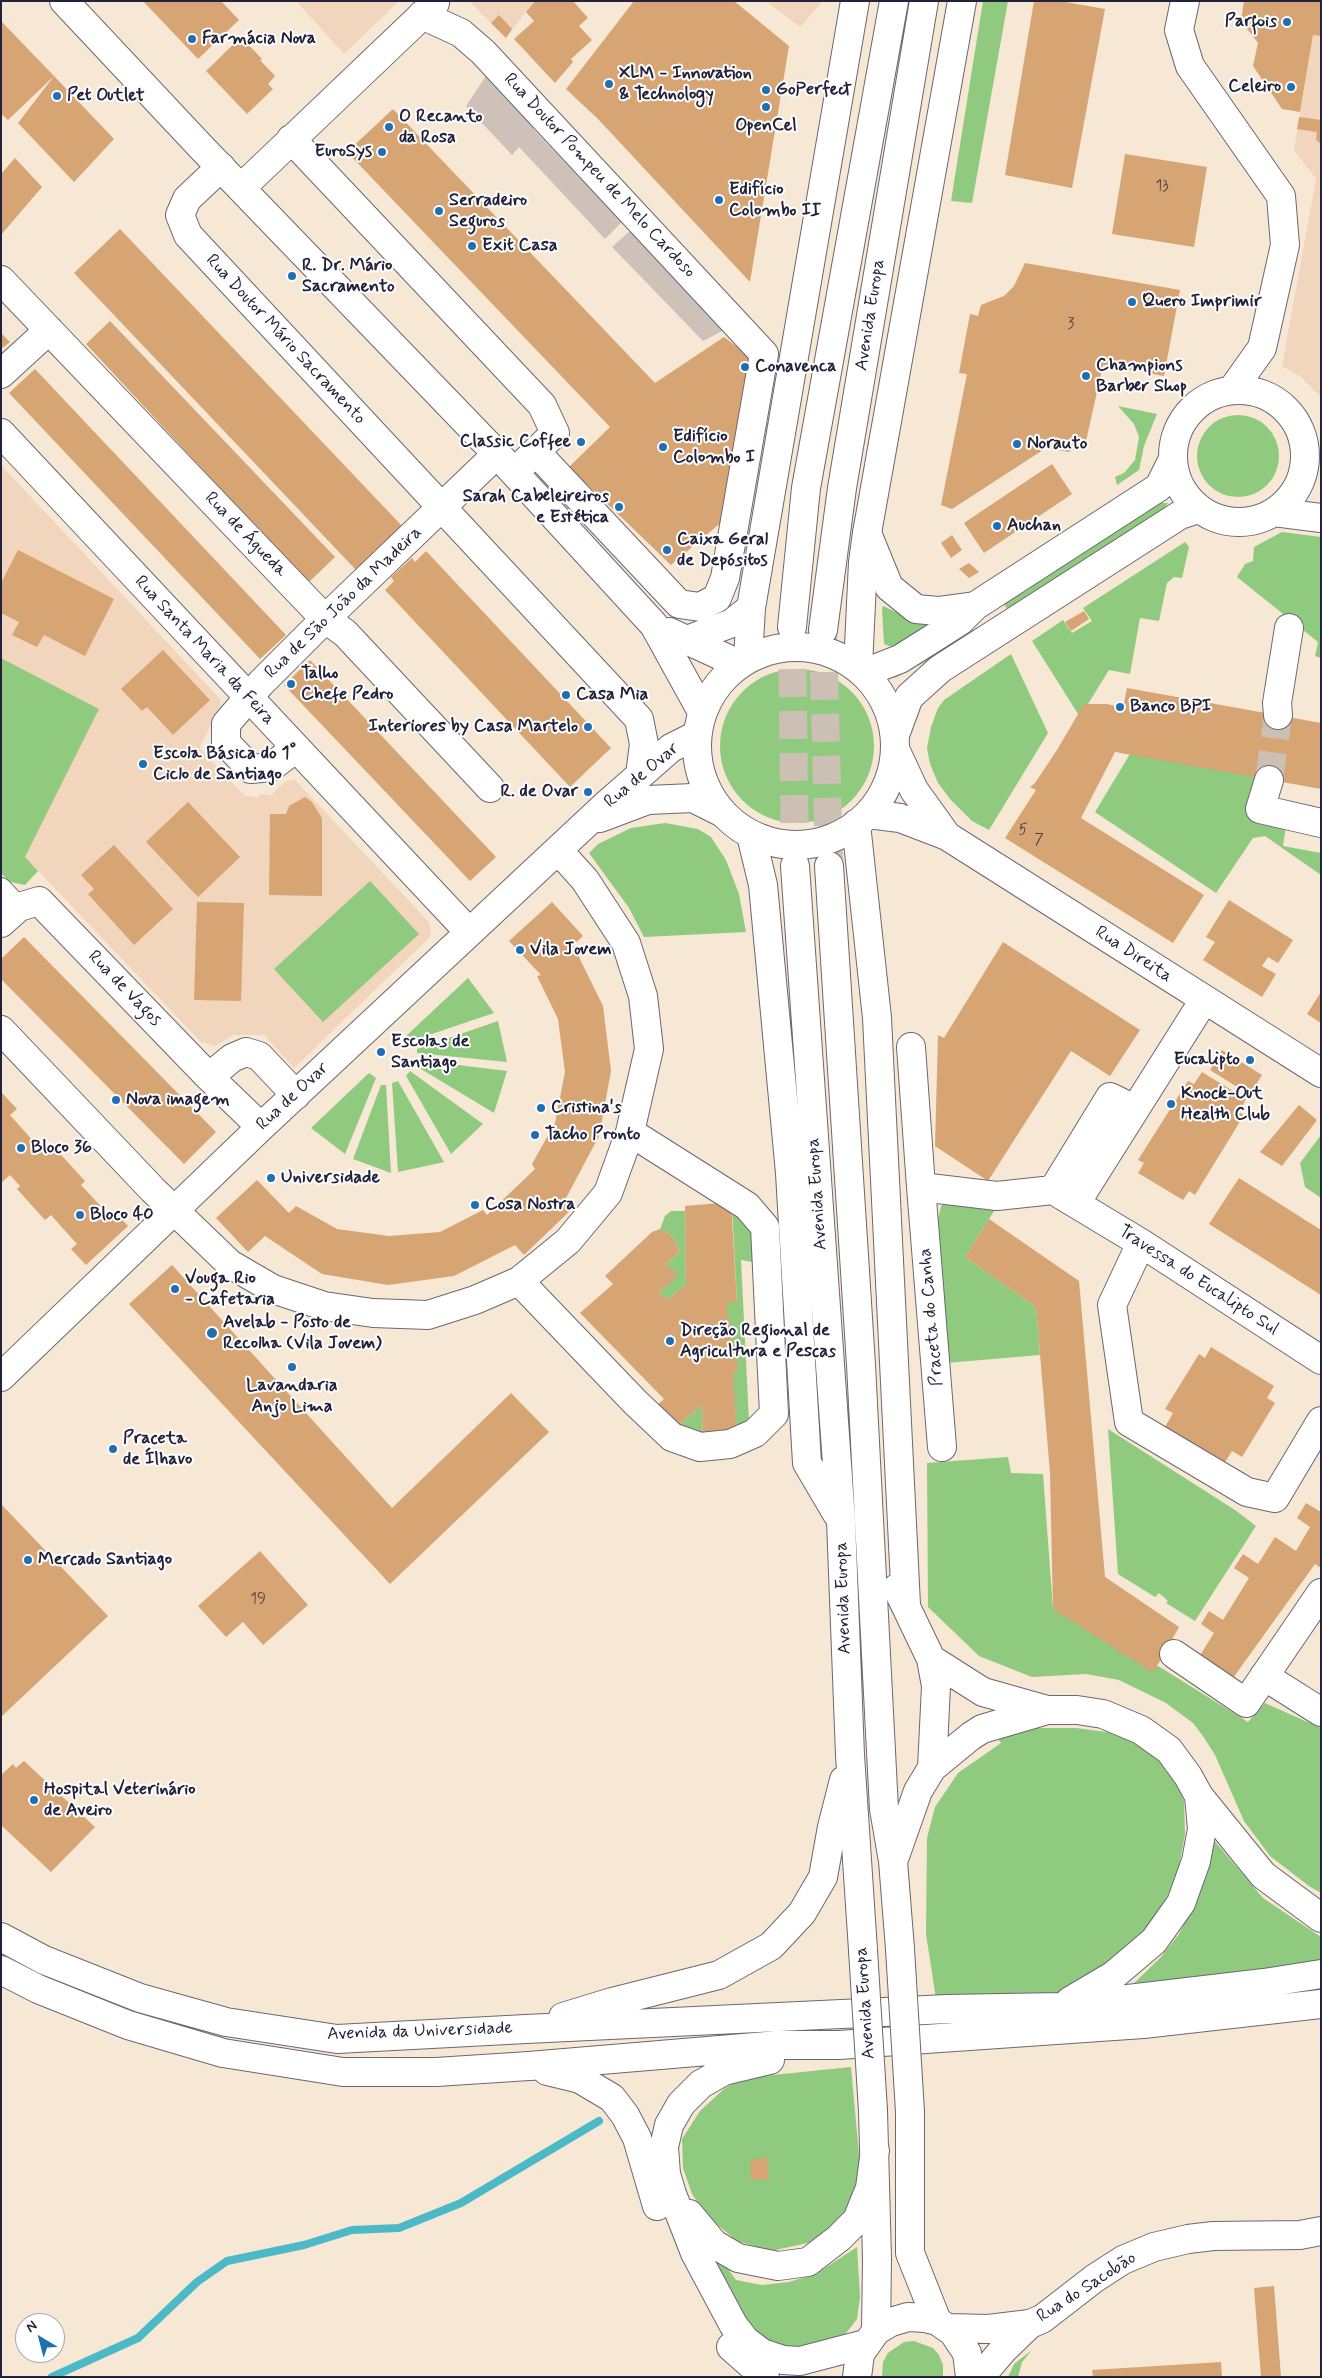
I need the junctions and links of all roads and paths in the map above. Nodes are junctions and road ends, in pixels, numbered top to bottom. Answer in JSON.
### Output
{"nodes":[{"id":1,"x":64,"y":1,"type":"edge"},
{"id":2,"x":855,"y":1,"type":"edge"},
{"id":3,"x":894,"y":1,"type":"edge"},
{"id":4,"x":924,"y":1,"type":"edge"},
{"id":5,"x":962,"y":1,"type":"edge"},
{"id":6,"x":1185,"y":1,"type":"edge"},
{"id":7,"x":429,"y":8,"type":"edge"},
{"id":8,"x":291,"y":139,"type":"junction"},
{"id":9,"x":221,"y":167,"type":"junction"},
{"id":10,"x":240,"y":188,"type":"junction"},
{"id":11,"x":1,"y":280,"type":"edge"},
{"id":12,"x":49,"y":330,"type":"junction"},
{"id":13,"x":1262,"y":348,"type":"junction"},
{"id":14,"x":1,"y":374,"type":"edge"},
{"id":15,"x":1232,"y":390,"type":"junction"},
{"id":16,"x":1277,"y":402,"type":"junction"},
{"id":17,"x":1,"y":433,"type":"edge"},
{"id":18,"x":536,"y":452,"type":"junction"},
{"id":19,"x":1172,"y":460,"type":"junction"},
{"id":20,"x":505,"y":463,"type":"junction"},
{"id":21,"x":1313,"y":472,"type":"edge"},
{"id":22,"x":441,"y":508,"type":"junction"},
{"id":23,"x":1198,"y":509,"type":"junction"},
{"id":24,"x":1274,"y":512,"type":"junction"},
{"id":25,"x":1321,"y":518,"type":"edge"},
{"id":26,"x":866,"y":533,"type":"junction"},
{"id":27,"x":975,"y":606,"type":"junction"},
{"id":28,"x":751,"y":608,"type":"junction"},
{"id":29,"x":325,"y":619,"type":"junction"},
{"id":30,"x":654,"y":625,"type":"junction"},
{"id":31,"x":792,"y":627,"type":"tunnel mouth"},
{"id":32,"x":1288,"y":628,"type":"dead end"},
{"id":33,"x":823,"y":630,"type":"tunnel mouth"},
{"id":34,"x":687,"y":640,"type":"junction"},
{"id":35,"x":743,"y":661,"type":"junction"},
{"id":36,"x":861,"y":670,"type":"junction"},
{"id":37,"x":247,"y":698,"type":"junction"},
{"id":38,"x":1278,"y":715,"type":"tunnel mouth"},
{"id":39,"x":700,"y":724,"type":"junction"},
{"id":40,"x":895,"y":742,"type":"junction"},
{"id":41,"x":296,"y":748,"type":"junction"},
{"id":42,"x":640,"y":775,"type":"junction"},
{"id":43,"x":1269,"y":780,"type":"tunnel mouth"},
{"id":44,"x":490,"y":788,"type":"dead end"},
{"id":45,"x":721,"y":812,"type":"junction"},
{"id":46,"x":862,"y":819,"type":"junction"},
{"id":47,"x":590,"y":822,"type":"junction"},
{"id":48,"x":1321,"y":823,"type":"edge"},
{"id":49,"x":750,"y":835,"type":"junction"},
{"id":50,"x":947,"y":836,"type":"junction"},
{"id":51,"x":558,"y":850,"type":"junction"},
{"id":52,"x":795,"y":866,"type":"tunnel mouth"},
{"id":53,"x":828,"y":866,"type":"tunnel mouth"},
{"id":54,"x":15,"y":905,"type":"edge"},
{"id":55,"x":469,"y":932,"type":"junction"},
{"id":56,"x":1204,"y":1000,"type":"junction"},
{"id":57,"x":1,"y":1030,"type":"edge"},
{"id":58,"x":911,"y":1046,"type":"dead end"},
{"id":59,"x":1321,"y":1073,"type":"edge"},
{"id":60,"x":208,"y":1077,"type":"junction"},
{"id":61,"x":296,"y":1095,"type":"junction"},
{"id":62,"x":261,"y":1127,"type":"junction"},
{"id":63,"x":630,"y":1132,"type":"junction"},
{"id":64,"x":921,"y":1188,"type":"junction"},
{"id":65,"x":1065,"y":1196,"type":"junction"},
{"id":66,"x":174,"y":1212,"type":"junction"},
{"id":67,"x":1141,"y":1244,"type":"junction"},
{"id":68,"x":520,"y":1281,"type":"junction"},
{"id":69,"x":1321,"y":1360,"type":"edge"},
{"id":70,"x":1,"y":1377,"type":"edge"},
{"id":71,"x":862,"y":1408,"type":"junction"},
{"id":72,"x":1321,"y":1421,"type":"edge"},
{"id":73,"x":942,"y":1447,"type":"dead end"},
{"id":74,"x":841,"y":1521,"type":"junction"},
{"id":75,"x":1321,"y":1593,"type":"edge"},
{"id":76,"x":906,"y":1605,"type":"junction"},
{"id":77,"x":1174,"y":1654,"type":"dead end"},
{"id":78,"x":931,"y":1659,"type":"junction"},
{"id":79,"x":1264,"y":1676,"type":"junction"},
{"id":80,"x":1047,"y":1710,"type":"junction"},
{"id":81,"x":1321,"y":1712,"type":"edge"},
{"id":82,"x":850,"y":1755,"type":"junction"},
{"id":83,"x":932,"y":1768,"type":"junction"},
{"id":84,"x":1199,"y":1796,"type":"junction"},
{"id":85,"x":893,"y":1861,"type":"junction"},
{"id":86,"x":1321,"y":1918,"type":"edge"},
{"id":87,"x":1,"y":1937,"type":"edge"},
{"id":88,"x":1,"y":1970,"type":"edge"},
{"id":89,"x":1321,"y":1974,"type":"edge"},
{"id":90,"x":1321,"y":2004,"type":"edge"},
{"id":91,"x":1060,"y":2006,"type":"junction"},
{"id":92,"x":526,"y":2028,"type":"junction"},
{"id":93,"x":840,"y":2045,"type":"junction"},
{"id":94,"x":529,"y":2066,"type":"junction"},
{"id":95,"x":875,"y":2150,"type":"junction"},
{"id":96,"x":672,"y":2194,"type":"junction"},
{"id":97,"x":1310,"y":2233,"type":"edge"},
{"id":98,"x":1030,"y":2324,"type":"junction"},
{"id":99,"x":943,"y":2325,"type":"junction"},
{"id":100,"x":871,"y":2338,"type":"junction"},
{"id":101,"x":765,"y":2377,"type":"edge"},
{"id":102,"x":857,"y":2377,"type":"edge"},
{"id":103,"x":970,"y":2377,"type":"edge"},
{"id":104,"x":980,"y":2377,"type":"edge"}],
"edges":[{"from":1,"to":9,"type":"main road"},
{"from":2,"to":28,"type":"main road"},
{"from":3,"to":31,"type":"main road","name":"Avenida Europa"},
{"from":4,"to":33,"type":"main road","name":"Avenida Europa"},
{"from":5,"to":26,"type":"main road"},
{"from":6,"to":13,"type":"main road"},
{"from":7,"to":8,"type":"main road"},
{"from":7,"to":18,"type":"main road","name":"Rua Doutor Pompeu de Melo Cardoso"},
{"from":8,"to":10,"type":"main road"},
{"from":8,"to":18,"type":"main road"},
{"from":9,"to":10,"type":"main road"},
{"from":9,"to":22,"type":"main road","name":"Rua Doutor Mário Sacramento"},
{"from":10,"to":20,"type":"main road"},
{"from":11,"to":12,"type":"main road","name":"Rua de Águeda"},
{"from":12,"to":14,"type":"main road"},
{"from":12,"to":29,"type":"main road","name":"Rua de Águeda"},
{"from":13,"to":15,"type":"main road"},
{"from":13,"to":16,"type":"main road"},
{"from":15,"to":16,"type":"main road"},
{"from":15,"to":19,"type":"main road"},
{"from":16,"to":21,"type":"main road"},
{"from":17,"to":37,"type":"main road","name":"Rua Santa Maria da Feira"},
{"from":18,"to":20,"type":"main road"},
{"from":19,"to":23,"type":"main road"},
{"from":19,"to":27,"type":"main road"},
{"from":20,"to":22,"type":"main road"},
{"from":20,"to":30,"type":"main road"},
{"from":21,"to":24,"type":"main road"},
{"from":22,"to":29,"type":"main road","name":"Rua de São João da Madeira"},
{"from":22,"to":42,"type":"main road","name":"Rua Doutor Mário Sacramento"},
{"from":23,"to":24,"type":"main road"},
{"from":23,"to":40,"type":"main road"},
{"from":24,"to":25,"type":"main road"},
{"from":26,"to":27,"type":"main road"},
{"from":26,"to":36,"type":"main road"},
{"from":27,"to":36,"type":"main road"},
{"from":28,"to":34,"type":"main road"},
{"from":28,"to":35,"type":"main road"},
{"from":29,"to":37,"type":"main road","name":"Rua de São João da Madeira"},
{"from":29,"to":44,"type":"main road","name":"Rua de Águeda"},
{"from":30,"to":34,"type":"main road"},
{"from":30,"to":39,"type":"main road"},
{"from":32,"to":38,"type":"main road"},
{"from":34,"to":35,"type":"main road"},
{"from":35,"to":36,"type":"main road"},
{"from":35,"to":39,"type":"main road"},
{"from":36,"to":40,"type":"main road"},
{"from":37,"to":41,"type":"main road","name":"Rua Santa Maria da Feira"},
{"from":37,"to":41,"type":"main road","name":"Rua de São João da Madeira"},
{"from":39,"to":42,"type":"main road","name":"Rua de Ovar"},
{"from":39,"to":45,"type":"main road"},
{"from":40,"to":46,"type":"main road"},
{"from":40,"to":50,"type":"main road"},
{"from":41,"to":55,"type":"main road","name":"Rua Santa Maria da Feira"},
{"from":42,"to":47,"type":"main road","name":"Rua de Ovar"},
{"from":43,"to":48,"type":"main road"},
{"from":45,"to":47,"type":"main road","name":"Rua de Ovar"},
{"from":45,"to":49,"type":"main road"},
{"from":46,"to":49,"type":"main road"},
{"from":46,"to":50,"type":"main road"},
{"from":46,"to":76,"type":"main road"},
{"from":47,"to":51,"type":"main road","name":"Rua de Ovar"},
{"from":49,"to":74,"type":"main road"},
{"from":50,"to":56,"type":"main road","name":"Rua Direita"},
{"from":51,"to":55,"type":"main road","name":"Rua de Ovar"},
{"from":51,"to":63,"type":"main road"},
{"from":52,"to":74,"type":"main road","name":"Avenida Europa"},
{"from":53,"to":71,"type":"main road","name":"Avenida Europa"},
{"from":54,"to":60,"type":"main road","name":"Rua de Vagos"},
{"from":55,"to":61,"type":"main road","name":"Rua de Ovar"},
{"from":56,"to":59,"type":"main road","name":"Rua Direita"},
{"from":56,"to":65,"type":"main road"},
{"from":57,"to":66,"type":"main road"},
{"from":58,"to":64,"type":"main road","name":"Praceta do Canha"},
{"from":60,"to":61,"type":"main road"},
{"from":60,"to":62,"type":"main road","name":"Rua de Vagos"},
{"from":61,"to":62,"type":"main road","name":"Rua de Ovar"},
{"from":62,"to":66,"type":"main road","name":"Rua de Ovar"},
{"from":63,"to":68,"type":"main road"},
{"from":63,"to":68,"type":"main road"},
{"from":64,"to":65,"type":"main road"},
{"from":64,"to":73,"type":"main road","name":"Praceta do Canha"},
{"from":65,"to":67,"type":"main road","name":"Travessa do Eucalipto Sul"},
{"from":66,"to":68,"type":"main road"},
{"from":66,"to":70,"type":"main road","name":"Rua de Ovar"},
{"from":67,"to":69,"type":"main road","name":"Travessa do Eucalipto Sul"},
{"from":67,"to":72,"type":"main road"},
{"from":71,"to":76,"type":"main road"},
{"from":71,"to":85,"type":"main road","name":"Avenida Europa"},
{"from":74,"to":82,"type":"main road","name":"Avenida Europa"},
{"from":75,"to":79,"type":"main road"},
{"from":76,"to":78,"type":"main road"},
{"from":77,"to":79,"type":"main road"},
{"from":78,"to":80,"type":"main road"},
{"from":78,"to":83,"type":"main road"},
{"from":79,"to":81,"type":"main road"},
{"from":80,"to":83,"type":"main road"},
{"from":80,"to":84,"type":"main road"},
{"from":82,"to":92,"type":"main road"},
{"from":82,"to":95,"type":"main road","name":"Avenida Europa","bridge":true},
{"from":83,"to":85,"type":"main road"},
{"from":84,"to":86,"type":"main road"},
{"from":84,"to":91,"type":"main road"},
{"from":85,"to":99,"type":"main road","name":"Avenida Europa","bridge":true},
{"from":87,"to":92,"type":"main road","name":"Avenida da Universidade"},
{"from":88,"to":94,"type":"main road","name":"Avenida da Universidade"},
{"from":89,"to":91,"type":"main road"},
{"from":90,"to":93,"type":"main road"},
{"from":91,"to":92,"type":"main road"},
{"from":93,"to":94,"type":"main road","name":"Avenida da Universidade"},
{"from":93,"to":96,"type":"main road"},
{"from":94,"to":101,"type":"main road"},
{"from":95,"to":96,"type":"main road"},
{"from":95,"to":100,"type":"main road","name":"Avenida Europa"},
{"from":96,"to":100,"type":"main road"},
{"from":97,"to":98,"type":"main road","name":"Rua do Sacobão"},
{"from":98,"to":99,"type":"main road"},
{"from":98,"to":104,"type":"main road"},
{"from":99,"to":100,"type":"main road"},
{"from":99,"to":103,"type":"main road","name":"Avenida Europa"},
{"from":100,"to":102,"type":"main road","name":"Avenida Europa"}]}
